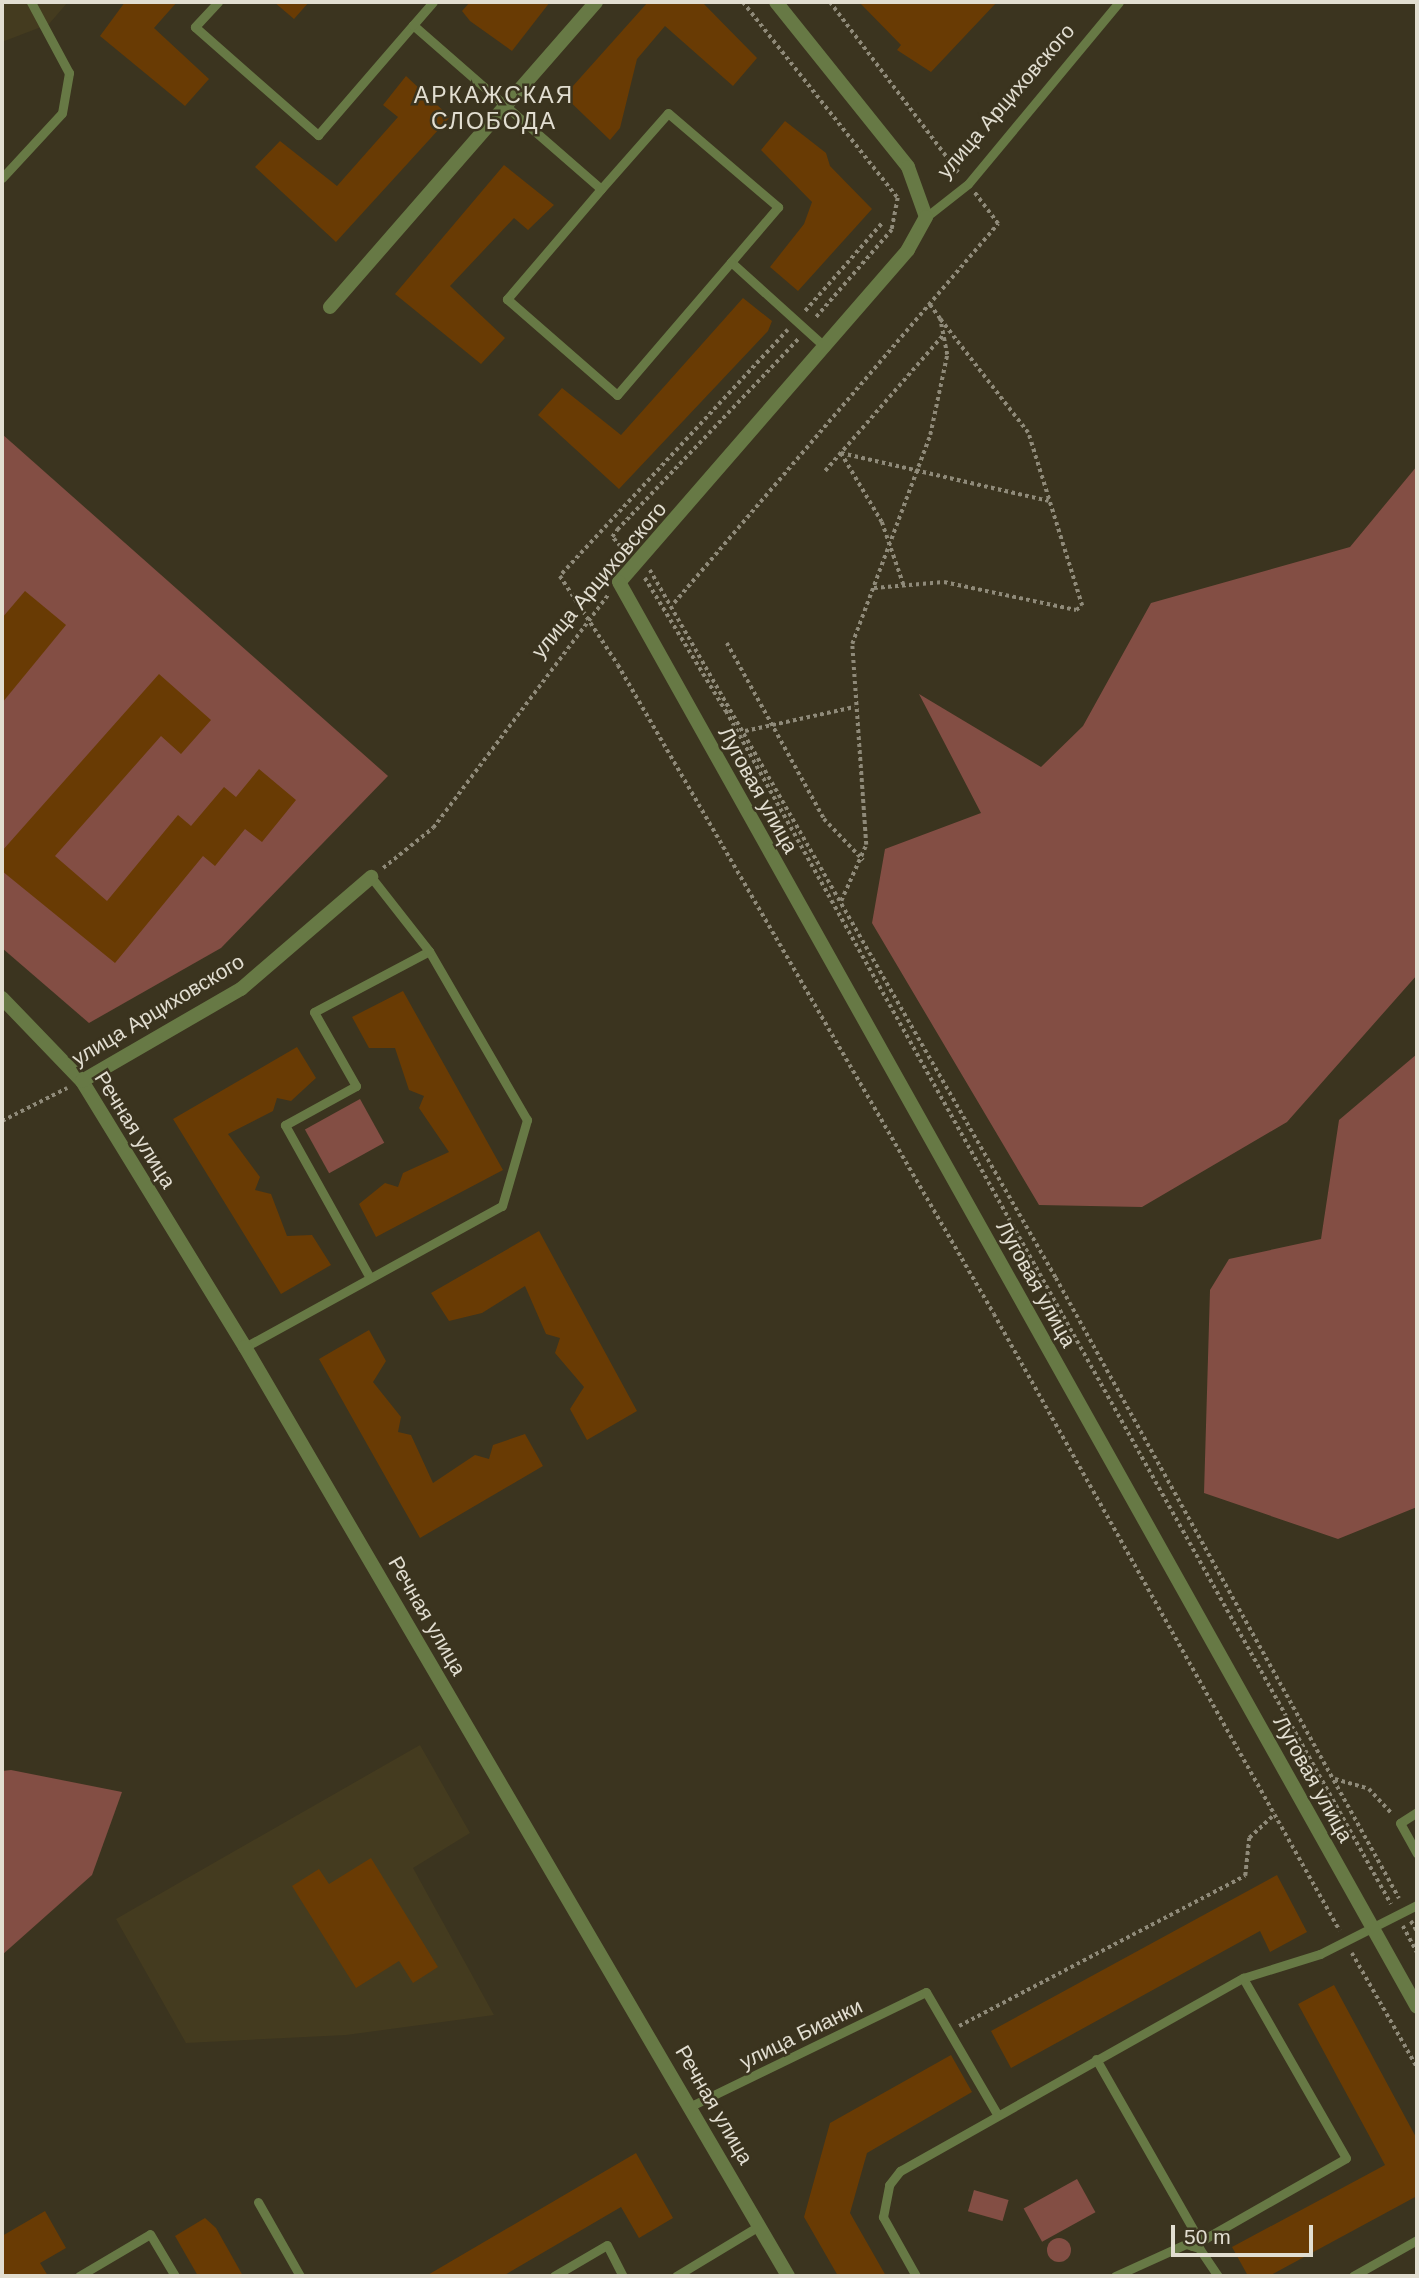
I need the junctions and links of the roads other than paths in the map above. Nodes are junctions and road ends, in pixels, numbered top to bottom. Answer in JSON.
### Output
{"nodes":[{"id":1,"x":31,"y":2,"type":"edge"},
{"id":2,"x":218,"y":2,"type":"edge"},
{"id":3,"x":433,"y":2,"type":"edge"},
{"id":4,"x":596,"y":2,"type":"edge"},
{"id":5,"x":776,"y":2,"type":"edge"},
{"id":6,"x":1119,"y":2,"type":"edge"},
{"id":7,"x":413,"y":25,"type":"junction"},
{"id":8,"x":509,"y":107,"type":"junction"},
{"id":9,"x":2,"y":178,"type":"edge"},
{"id":10,"x":601,"y":189,"type":"junction"},
{"id":11,"x":926,"y":217,"type":"junction"},
{"id":12,"x":731,"y":262,"type":"junction"},
{"id":13,"x":330,"y":307,"type":"dead end"},
{"id":14,"x":825,"y":347,"type":"junction"},
{"id":15,"x":619,"y":582,"type":"joint"},
{"id":16,"x":371,"y":877,"type":"joint"},
{"id":17,"x":429,"y":951,"type":"junction"},
{"id":18,"x":2,"y":998,"type":"edge"},
{"id":19,"x":82,"y":1081,"type":"junction"},
{"id":20,"x":369,"y":1276,"type":"junction"},
{"id":21,"x":245,"y":1347,"type":"junction"},
{"id":22,"x":1417,"y":1812,"type":"edge"},
{"id":23,"x":1417,"y":1854,"type":"edge"},
{"id":24,"x":1417,"y":1905,"type":"edge"},
{"id":25,"x":1373,"y":1929,"type":"junction"},
{"id":26,"x":1243,"y":1979,"type":"junction"},
{"id":27,"x":1417,"y":2007,"type":"edge"},
{"id":28,"x":1096,"y":2059,"type":"junction"},
{"id":29,"x":691,"y":2106,"type":"junction"},
{"id":30,"x":997,"y":2113,"type":"junction"},
{"id":31,"x":258,"y":2202,"type":"dead end"},
{"id":32,"x":759,"y":2226,"type":"junction"},
{"id":33,"x":1417,"y":2240,"type":"edge"},
{"id":34,"x":1196,"y":2244,"type":"junction"},
{"id":35,"x":79,"y":2276,"type":"edge"},
{"id":36,"x":175,"y":2276,"type":"edge"},
{"id":37,"x":300,"y":2276,"type":"edge"},
{"id":38,"x":554,"y":2276,"type":"edge"},
{"id":39,"x":623,"y":2276,"type":"edge"},
{"id":40,"x":676,"y":2276,"type":"edge"},
{"id":41,"x":788,"y":2276,"type":"edge"},
{"id":42,"x":916,"y":2276,"type":"edge"},
{"id":43,"x":1115,"y":2276,"type":"edge"},
{"id":44,"x":1218,"y":2276,"type":"edge"},
{"id":45,"x":1353,"y":2276,"type":"edge"}],
"edges":[{"from":1,"to":9,"type":"lane"},
{"from":2,"to":7,"type":"lane"},
{"from":3,"to":7,"type":"lane"},
{"from":4,"to":8,"type":"street"},
{"from":5,"to":11,"type":"street"},
{"from":6,"to":11,"type":"lane","name":"улица Арциховского"},
{"from":7,"to":8,"type":"lane"},
{"from":8,"to":10,"type":"lane"},
{"from":8,"to":13,"type":"street"},
{"from":10,"to":12,"type":"lane"},
{"from":10,"to":12,"type":"lane"},
{"from":11,"to":14,"type":"street","name":"улица Арциховского"},
{"from":12,"to":14,"type":"lane"},
{"from":14,"to":15,"type":"street","name":"улица Арциховского"},
{"from":15,"to":25,"type":"street","name":"Луговая улица"},
{"from":16,"to":17,"type":"lane"},
{"from":16,"to":19,"type":"street","name":"улица Арциховского"},
{"from":17,"to":20,"type":"lane"},
{"from":17,"to":20,"type":"lane"},
{"from":18,"to":19,"type":"street","name":"Речная улица"},
{"from":19,"to":21,"type":"street","name":"Речная улица"},
{"from":20,"to":21,"type":"lane"},
{"from":21,"to":29,"type":"street","name":"Речная улица"},
{"from":22,"to":23,"type":"lane"},
{"from":24,"to":25,"type":"lane"},
{"from":25,"to":26,"type":"lane"},
{"from":25,"to":27,"type":"street","name":"Луговая улица"},
{"from":26,"to":28,"type":"lane"},
{"from":26,"to":34,"type":"lane"},
{"from":28,"to":30,"type":"lane"},
{"from":28,"to":34,"type":"lane"},
{"from":29,"to":30,"type":"lane","name":"улица Бианки"},
{"from":29,"to":32,"type":"street","name":"Речная улица"},
{"from":30,"to":42,"type":"lane"},
{"from":31,"to":37,"type":"lane"},
{"from":32,"to":40,"type":"lane"},
{"from":32,"to":41,"type":"street","name":"Речная улица"},
{"from":33,"to":45,"type":"lane"},
{"from":34,"to":43,"type":"lane"},
{"from":34,"to":44,"type":"lane"},
{"from":35,"to":36,"type":"lane"},
{"from":38,"to":39,"type":"lane"}]}
